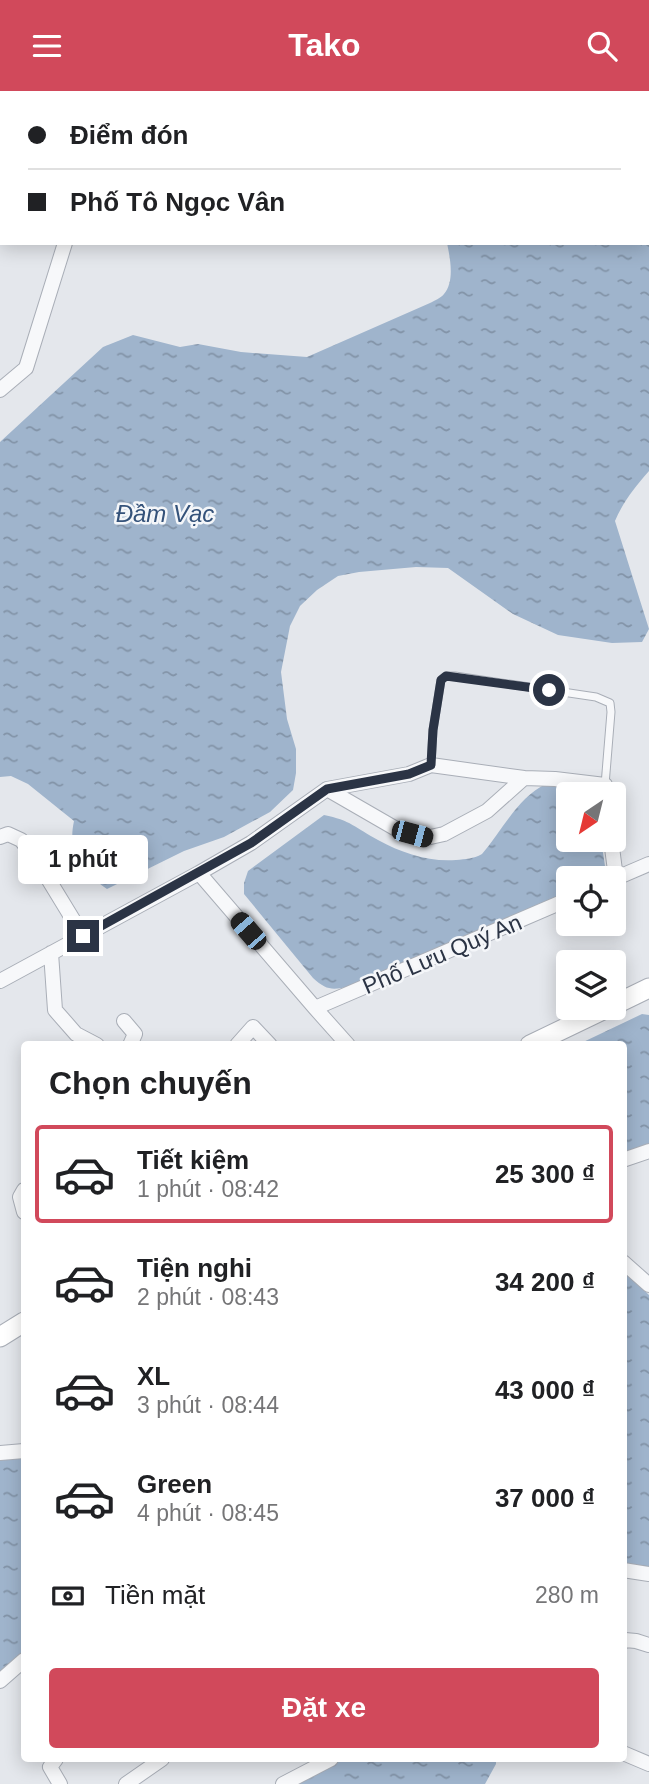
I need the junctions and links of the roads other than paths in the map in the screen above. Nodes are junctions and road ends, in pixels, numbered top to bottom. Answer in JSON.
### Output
{"nodes":[{"id":1,"x":64,"y":245,"type":"edge"},
{"id":2,"x":0,"y":390,"type":"edge"},
{"id":3,"x":431,"y":765,"type":"junction"},
{"id":4,"x":524,"y":778,"type":"junction"},
{"id":5,"x":569,"y":782,"type":"edge"},
{"id":6,"x":606,"y":782,"type":"edge"},
{"id":7,"x":327,"y":789,"type":"junction"},
{"id":8,"x":0,"y":837,"type":"edge"},
{"id":9,"x":649,"y":864,"type":"edge"},
{"id":10,"x":199,"y":873,"type":"junction"},
{"id":11,"x":626,"y":873,"type":"edge"},
{"id":12,"x":556,"y":904,"type":"edge"},
{"id":13,"x":83,"y":936,"type":"junction"},
{"id":14,"x":51,"y":953,"type":"junction"},
{"id":15,"x":0,"y":981,"type":"edge"},
{"id":16,"x":649,"y":988,"type":"edge"},
{"id":17,"x":626,"y":999,"type":"edge"},
{"id":18,"x":314,"y":1008,"type":"junction"},
{"id":19,"x":582,"y":1020,"type":"edge"},
{"id":20,"x":124,"y":1021,"type":"dead end"},
{"id":21,"x":89,"y":1041,"type":"edge"},
{"id":22,"x":132,"y":1041,"type":"edge"},
{"id":23,"x":241,"y":1041,"type":"edge"},
{"id":24,"x":266,"y":1041,"type":"edge"},
{"id":25,"x":344,"y":1041,"type":"edge"},
{"id":26,"x":538,"y":1041,"type":"edge"},
{"id":27,"x":649,"y":1151,"type":"edge"},
{"id":28,"x":627,"y":1159,"type":"edge"},
{"id":29,"x":627,"y":1266,"type":"edge"},
{"id":30,"x":649,"y":1285,"type":"edge"},
{"id":31,"x":21,"y":1324,"type":"edge"},
{"id":32,"x":0,"y":1338,"type":"edge"},
{"id":33,"x":21,"y":1451,"type":"edge"},
{"id":34,"x":0,"y":1453,"type":"edge"},
{"id":35,"x":627,"y":1571,"type":"edge"},
{"id":36,"x":649,"y":1574,"type":"edge"},
{"id":37,"x":627,"y":1640,"type":"edge"},
{"id":38,"x":649,"y":1646,"type":"edge"},
{"id":39,"x":21,"y":1663,"type":"edge"},
{"id":40,"x":0,"y":1681,"type":"edge"},
{"id":41,"x":627,"y":1755,"type":"edge"},
{"id":42,"x":54,"y":1762,"type":"edge"},
{"id":43,"x":158,"y":1762,"type":"edge"},
{"id":44,"x":325,"y":1762,"type":"edge"},
{"id":45,"x":649,"y":1763,"type":"edge"},
{"id":46,"x":60,"y":1784,"type":"edge"},
{"id":47,"x":126,"y":1784,"type":"edge"},
{"id":48,"x":283,"y":1784,"type":"edge"}],
"edges":[{"from":1,"to":2,"type":"street"},
{"from":3,"to":4,"type":"street"},
{"from":3,"to":6,"type":"lane"},
{"from":3,"to":7,"type":"street"},
{"from":4,"to":5,"type":"street"},
{"from":4,"to":7,"type":"street"},
{"from":7,"to":10,"type":"street"},
{"from":8,"to":13,"type":"street"},
{"from":9,"to":11,"type":"street"},
{"from":10,"to":13,"type":"street"},
{"from":10,"to":18,"type":"street"},
{"from":12,"to":18,"type":"street","name":"Phố Lưu Quý An"},
{"from":13,"to":14,"type":"street"},
{"from":14,"to":15,"type":"street"},
{"from":14,"to":21,"type":"street"},
{"from":16,"to":17,"type":"street"},
{"from":18,"to":25,"type":"street"},
{"from":19,"to":26,"type":"street"},
{"from":20,"to":22,"type":"street"},
{"from":23,"to":24,"type":"street"},
{"from":27,"to":28,"type":"street"},
{"from":29,"to":30,"type":"street"},
{"from":31,"to":32,"type":"street"},
{"from":33,"to":34,"type":"street"},
{"from":35,"to":36,"type":"street"},
{"from":37,"to":38,"type":"street"},
{"from":39,"to":40,"type":"street"},
{"from":41,"to":45,"type":"street"},
{"from":42,"to":46,"type":"street"},
{"from":43,"to":47,"type":"street"},
{"from":44,"to":48,"type":"street"}]}
